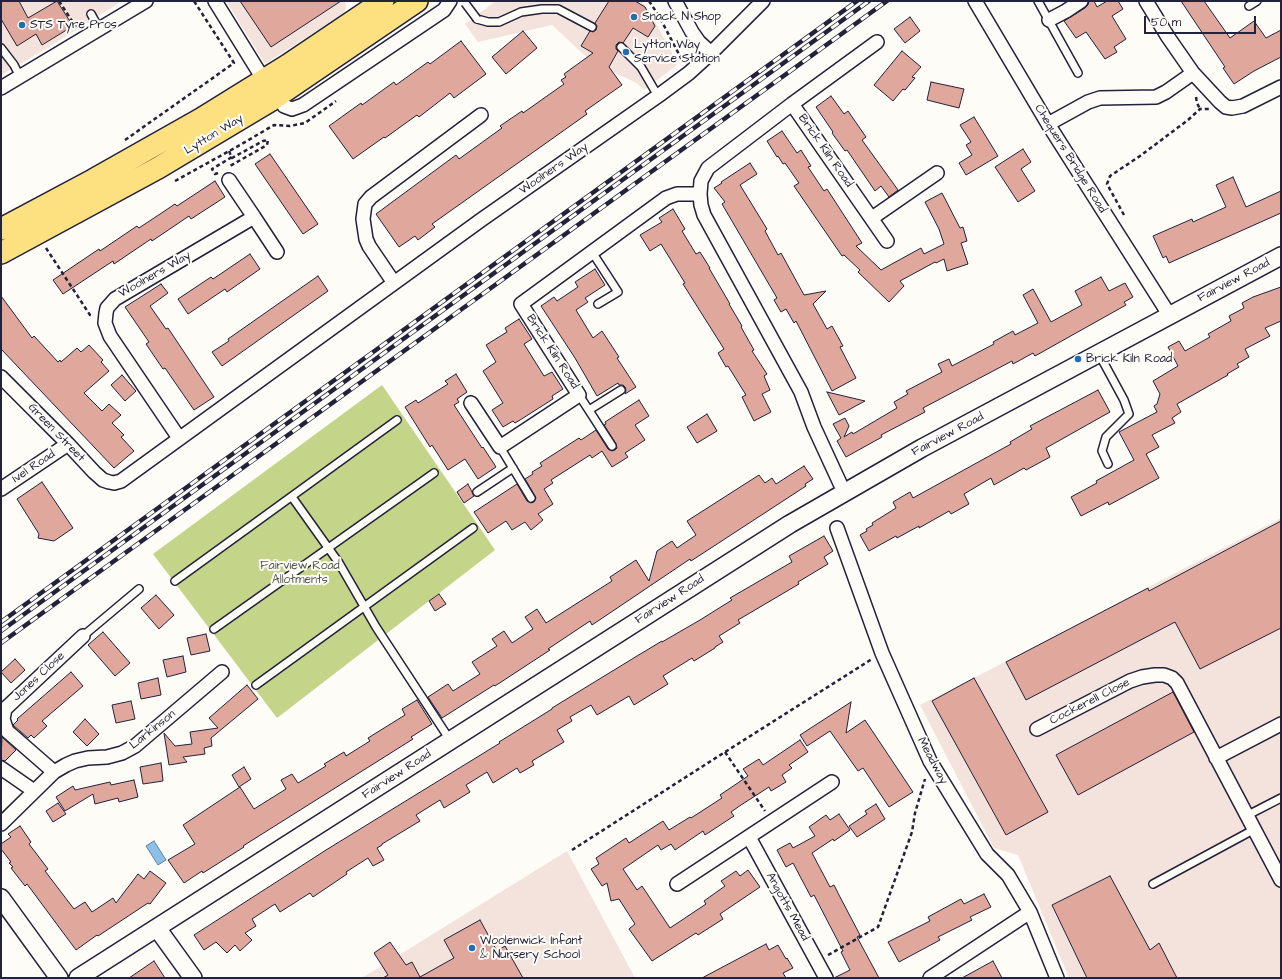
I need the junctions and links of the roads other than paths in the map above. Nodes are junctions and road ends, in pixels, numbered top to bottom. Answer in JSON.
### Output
{"nodes":[{"id":1,"x":146,"y":1,"type":"edge"},
{"id":2,"x":215,"y":1,"type":"edge"},
{"id":3,"x":383,"y":1,"type":"edge"},
{"id":4,"x":418,"y":1,"type":"edge"},
{"id":5,"x":450,"y":1,"type":"edge"},
{"id":6,"x":675,"y":1,"type":"edge"},
{"id":7,"x":763,"y":1,"type":"edge"},
{"id":8,"x":975,"y":1,"type":"edge"},
{"id":9,"x":1038,"y":1,"type":"edge"},
{"id":10,"x":1081,"y":1,"type":"edge"},
{"id":11,"x":1146,"y":1,"type":"edge"},
{"id":12,"x":1256,"y":1,"type":"edge"},
{"id":13,"x":464,"y":2,"type":"edge"},
{"id":14,"x":1249,"y":6,"type":"dead end"},
{"id":15,"x":361,"y":7,"type":"edge"},
{"id":16,"x":91,"y":14,"type":"dead end"},
{"id":17,"x":1049,"y":20,"type":"junction"},
{"id":18,"x":592,"y":27,"type":"dead end"},
{"id":19,"x":100,"y":30,"type":"junction"},
{"id":20,"x":877,"y":42,"type":"dead end"},
{"id":21,"x":621,"y":47,"type":"dead end"},
{"id":22,"x":1,"y":48,"type":"edge"},
{"id":23,"x":711,"y":53,"type":"junction"},
{"id":24,"x":1193,"y":72,"type":"junction"},
{"id":25,"x":1078,"y":73,"type":"dead end"},
{"id":26,"x":20,"y":77,"type":"junction"},
{"id":27,"x":262,"y":77,"type":"dead end"},
{"id":28,"x":1281,"y":87,"type":"edge"},
{"id":29,"x":1,"y":88,"type":"edge"},
{"id":30,"x":658,"y":96,"type":"junction"},
{"id":31,"x":792,"y":104,"type":"junction"},
{"id":32,"x":284,"y":106,"type":"dead end"},
{"id":33,"x":481,"y":115,"type":"dead end"},
{"id":34,"x":1048,"y":124,"type":"junction"},
{"id":35,"x":937,"y":173,"type":"dead end"},
{"id":36,"x":224,"y":174,"type":"road end"},
{"id":37,"x":700,"y":194,"type":"junction"},
{"id":38,"x":254,"y":217,"type":"junction"},
{"id":39,"x":872,"y":218,"type":"junction"},
{"id":40,"x":1,"y":229,"type":"edge"},
{"id":41,"x":887,"y":242,"type":"dead end"},
{"id":42,"x":277,"y":252,"type":"dead end"},
{"id":43,"x":592,"y":252,"type":"junction"},
{"id":44,"x":1,"y":253,"type":"edge"},
{"id":45,"x":1281,"y":256,"type":"edge"},
{"id":46,"x":394,"y":283,"type":"junction"},
{"id":47,"x":598,"y":304,"type":"dead end"},
{"id":48,"x":1170,"y":316,"type":"junction"},
{"id":49,"x":1099,"y":354,"type":"junction"},
{"id":50,"x":1,"y":377,"type":"edge"},
{"id":51,"x":621,"y":390,"type":"dead end"},
{"id":52,"x":579,"y":395,"type":"junction"},
{"id":53,"x":472,"y":403,"type":"dead end"},
{"id":54,"x":589,"y":410,"type":"junction"},
{"id":55,"x":396,"y":420,"type":"dead end"},
{"id":56,"x":179,"y":438,"type":"junction"},
{"id":57,"x":68,"y":444,"type":"junction"},
{"id":58,"x":612,"y":446,"type":"dead end"},
{"id":59,"x":500,"y":447,"type":"junction"},
{"id":60,"x":1108,"y":464,"type":"dead end"},
{"id":61,"x":513,"y":468,"type":"junction"},
{"id":62,"x":434,"y":472,"type":"dead end"},
{"id":63,"x":114,"y":483,"type":"joint"},
{"id":64,"x":1,"y":489,"type":"edge"},
{"id":65,"x":477,"y":492,"type":"dead end"},
{"id":66,"x":844,"y":492,"type":"junction"},
{"id":67,"x":292,"y":497,"type":"junction"},
{"id":68,"x":531,"y":498,"type":"dead end"},
{"id":69,"x":473,"y":528,"type":"dead end"},
{"id":70,"x":837,"y":528,"type":"dead end"},
{"id":71,"x":328,"y":547,"type":"junction"},
{"id":72,"x":175,"y":581,"type":"dead end"},
{"id":73,"x":139,"y":589,"type":"dead end"},
{"id":74,"x":364,"y":608,"type":"junction"},
{"id":75,"x":214,"y":629,"type":"dead end"},
{"id":76,"x":83,"y":636,"type":"joint"},
{"id":77,"x":222,"y":672,"type":"dead end"},
{"id":78,"x":256,"y":685,"type":"dead end"},
{"id":79,"x":1281,"y":724,"type":"edge"},
{"id":80,"x":1038,"y":729,"type":"dead end"},
{"id":81,"x":450,"y":741,"type":"junction"},
{"id":82,"x":1216,"y":758,"type":"junction"},
{"id":83,"x":1,"y":768,"type":"edge"},
{"id":84,"x":54,"y":772,"type":"junction"},
{"id":85,"x":832,"y":782,"type":"dead end"},
{"id":86,"x":34,"y":791,"type":"junction"},
{"id":87,"x":1281,"y":798,"type":"edge"},
{"id":88,"x":1248,"y":815,"type":"junction"},
{"id":89,"x":1,"y":824,"type":"edge"},
{"id":90,"x":1255,"y":829,"type":"junction"},
{"id":91,"x":749,"y":837,"type":"junction"},
{"id":92,"x":1281,"y":880,"type":"edge"},
{"id":93,"x":677,"y":884,"type":"dead end"},
{"id":94,"x":1153,"y":884,"type":"dead end"},
{"id":95,"x":1,"y":898,"type":"edge"},
{"id":96,"x":1030,"y":912,"type":"junction"},
{"id":97,"x":157,"y":928,"type":"junction"},
{"id":98,"x":59,"y":978,"type":"edge"},
{"id":99,"x":78,"y":978,"type":"edge"},
{"id":100,"x":193,"y":978,"type":"edge"},
{"id":101,"x":826,"y":978,"type":"edge"},
{"id":102,"x":930,"y":978,"type":"edge"},
{"id":103,"x":1057,"y":978,"type":"edge"}],
"edges":[{"from":1,"to":19,"type":"street"},
{"from":2,"to":27,"type":"street"},
{"from":3,"to":15,"type":"main road","name":"Lytton Way"},
{"from":4,"to":44,"type":"main road","name":"Lytton Way"},
{"from":5,"to":32,"type":"street"},
{"from":6,"to":23,"type":"street"},
{"from":7,"to":23,"type":"street"},
{"from":8,"to":34,"type":"street","name":"Chequers Bridge Road"},
{"from":9,"to":17,"type":"lane"},
{"from":10,"to":17,"type":"street"},
{"from":11,"to":24,"type":"street"},
{"from":12,"to":14,"type":"lane"},
{"from":13,"to":18,"type":"lane","bridge":true},
{"from":15,"to":40,"type":"main road","name":"Lytton Way"},
{"from":16,"to":19,"type":"lane"},
{"from":17,"to":25,"type":"lane"},
{"from":19,"to":26,"type":"street"},
{"from":20,"to":31,"type":"street","name":"Brick Kiln Road"},
{"from":21,"to":30,"type":"lane"},
{"from":22,"to":26,"type":"lane"},
{"from":23,"to":30,"type":"street","name":"Woolners Way"},
{"from":24,"to":28,"type":"street"},
{"from":24,"to":34,"type":"street"},
{"from":26,"to":29,"type":"street"},
{"from":30,"to":46,"type":"street","name":"Woolners Way"},
{"from":31,"to":37,"type":"street","name":"Brick Kiln Road"},
{"from":31,"to":39,"type":"street","name":"Brick Kiln Road"},
{"from":33,"to":46,"type":"street"},
{"from":34,"to":48,"type":"street","name":"Chequers Bridge Road"},
{"from":35,"to":39,"type":"street"},
{"from":36,"to":38,"type":"street"},
{"from":37,"to":43,"type":"street","name":"Brick Kiln Road"},
{"from":37,"to":66,"type":"street","name":"Brick Kiln Road"},
{"from":38,"to":42,"type":"street"},
{"from":38,"to":56,"type":"street","name":"Woolners Way"},
{"from":39,"to":41,"type":"street","name":"Brick Kiln Road"},
{"from":43,"to":47,"type":"lane"},
{"from":43,"to":52,"type":"street","name":"Brick Kiln Road"},
{"from":45,"to":48,"type":"street","name":"Fairview Road"},
{"from":46,"to":56,"type":"street","name":"Woolners Way"},
{"from":48,"to":49,"type":"street","name":"Fairview Road"},
{"from":49,"to":60,"type":"lane"},
{"from":49,"to":66,"type":"street","name":"Fairview Road"},
{"from":50,"to":57,"type":"street","name":"Green Street"},
{"from":51,"to":54,"type":"lane"},
{"from":52,"to":54,"type":"lane"},
{"from":52,"to":59,"type":"street","name":"Brick Kiln Road"},
{"from":53,"to":59,"type":"street"},
{"from":54,"to":58,"type":"lane"},
{"from":55,"to":67,"type":"lane"},
{"from":56,"to":63,"type":"street","name":"Woolners Way"},
{"from":57,"to":63,"type":"street","name":"Green Street"},
{"from":57,"to":64,"type":"street","name":"Ivel Road"},
{"from":59,"to":61,"type":"lane"},
{"from":61,"to":65,"type":"lane"},
{"from":61,"to":68,"type":"lane"},
{"from":62,"to":71,"type":"lane"},
{"from":66,"to":81,"type":"street","name":"Fairview Road"},
{"from":67,"to":71,"type":"lane"},
{"from":67,"to":72,"type":"lane"},
{"from":69,"to":74,"type":"lane"},
{"from":70,"to":96,"type":"street","name":"Meadway"},
{"from":71,"to":74,"type":"lane"},
{"from":71,"to":75,"type":"lane"},
{"from":73,"to":76,"type":"lane"},
{"from":74,"to":78,"type":"lane"},
{"from":74,"to":81,"type":"lane"},
{"from":76,"to":84,"type":"street","name":"Jones Close"},
{"from":77,"to":84,"type":"street","name":"Larkinson"},
{"from":79,"to":82,"type":"street"},
{"from":80,"to":82,"type":"street","name":"Cockerell Close"},
{"from":81,"to":97,"type":"street","name":"Fairview Road"},
{"from":82,"to":88,"type":"street","name":"Cockerell Close"},
{"from":83,"to":86,"type":"street"},
{"from":84,"to":86,"type":"street","name":"Larkinson"},
{"from":85,"to":91,"type":"street"},
{"from":86,"to":89,"type":"street","name":"Larkinson"},
{"from":87,"to":88,"type":"lane"},
{"from":88,"to":90,"type":"street","name":"Cockerell Close"},
{"from":90,"to":92,"type":"street","name":"Cockerell Close"},
{"from":90,"to":94,"type":"lane"},
{"from":91,"to":93,"type":"street"},
{"from":91,"to":101,"type":"street","name":"Angotts Mead"},
{"from":95,"to":98,"type":"street"},
{"from":96,"to":102,"type":"street"},
{"from":96,"to":103,"type":"street","name":"Meadway"},
{"from":97,"to":99,"type":"street","name":"Fairview Road"},
{"from":97,"to":100,"type":"street"}]}
